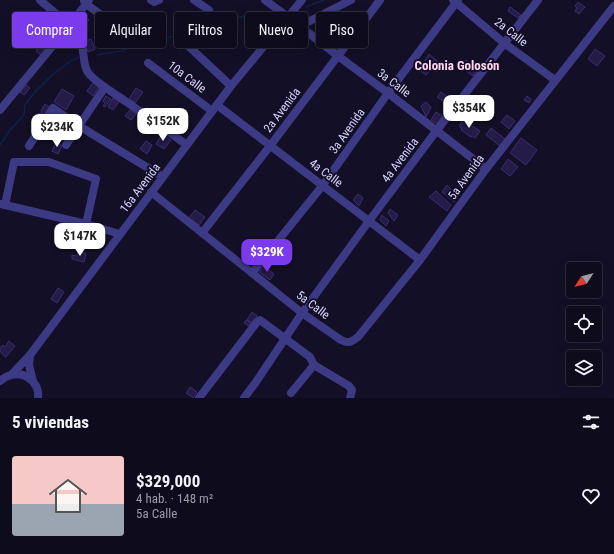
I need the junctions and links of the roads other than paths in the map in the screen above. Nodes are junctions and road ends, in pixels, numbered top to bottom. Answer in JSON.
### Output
{"nodes":[{"id":1,"x":40,"y":0,"type":"edge"},
{"id":2,"x":151,"y":0,"type":"edge"},
{"id":3,"x":159,"y":0,"type":"edge"},
{"id":4,"x":194,"y":0,"type":"edge"},
{"id":5,"x":265,"y":0,"type":"edge"},
{"id":6,"x":302,"y":0,"type":"edge"},
{"id":7,"x":351,"y":0,"type":"edge"},
{"id":8,"x":380,"y":0,"type":"edge"},
{"id":9,"x":538,"y":0,"type":"edge"},
{"id":10,"x":86,"y":1,"type":"edge"},
{"id":11,"x":456,"y":1,"type":"edge"},
{"id":12,"x":614,"y":6,"type":"edge"},
{"id":13,"x":209,"y":10,"type":"dead end"},
{"id":14,"x":53,"y":12,"type":"edge"},
{"id":15,"x":79,"y":12,"type":"edge"},
{"id":16,"x":100,"y":12,"type":"edge"},
{"id":17,"x":281,"y":12,"type":"edge"},
{"id":18,"x":292,"y":12,"type":"edge"},
{"id":19,"x":308,"y":22,"type":"edge"},
{"id":20,"x":308,"y":32,"type":"edge"},
{"id":21,"x":504,"y":43,"type":"junction"},
{"id":22,"x":51,"y":48,"type":"edge"},
{"id":23,"x":83,"y":48,"type":"edge"},
{"id":24,"x":191,"y":48,"type":"edge"},
{"id":25,"x":262,"y":48,"type":"edge"},
{"id":26,"x":338,"y":56,"type":"junction"},
{"id":27,"x":148,"y":63,"type":"dead end"},
{"id":28,"x":555,"y":80,"type":"junction"},
{"id":29,"x":231,"y":86,"type":"junction"},
{"id":30,"x":105,"y":87,"type":"junction"},
{"id":31,"x":388,"y":93,"type":"junction"},
{"id":32,"x":214,"y":108,"type":"junction"},
{"id":33,"x":0,"y":110,"type":"edge"},
{"id":34,"x":79,"y":126,"type":"junction"},
{"id":35,"x":437,"y":130,"type":"junction"},
{"id":36,"x":66,"y":145,"type":"dead end"},
{"id":37,"x":187,"y":145,"type":"junction"},
{"id":38,"x":29,"y":146,"type":"dead end"},
{"id":39,"x":270,"y":146,"type":"junction"},
{"id":40,"x":486,"y":169,"type":"junction"},
{"id":41,"x":163,"y":177,"type":"junction"},
{"id":42,"x":323,"y":185,"type":"junction"},
{"id":43,"x":151,"y":192,"type":"junction"},
{"id":44,"x":2,"y":204,"type":"edge"},
{"id":45,"x":369,"y":221,"type":"junction"},
{"id":46,"x":86,"y":224,"type":"junction"},
{"id":47,"x":202,"y":233,"type":"junction"},
{"id":48,"x":120,"y":234,"type":"junction"},
{"id":49,"x":420,"y":260,"type":"junction"},
{"id":50,"x":252,"y":273,"type":"junction"},
{"id":51,"x":302,"y":313,"type":"junction"},
{"id":52,"x":286,"y":339,"type":"junction"},
{"id":53,"x":351,"y":342,"type":"joint"},
{"id":54,"x":30,"y":355,"type":"junction"},
{"id":55,"x":314,"y":365,"type":"junction"},
{"id":56,"x":12,"y":374,"type":"junction"},
{"id":57,"x":0,"y":381,"type":"edge"},
{"id":58,"x":33,"y":381,"type":"junction"},
{"id":59,"x":291,"y":393,"type":"dead end"},
{"id":60,"x":38,"y":398,"type":"edge"},
{"id":61,"x":199,"y":398,"type":"edge"},
{"id":62,"x":244,"y":398,"type":"edge"},
{"id":63,"x":350,"y":398,"type":"edge"}],
"edges":[{"from":1,"to":14,"type":"street"},
{"from":2,"to":3,"type":"street"},
{"from":4,"to":13,"type":"street"},
{"from":5,"to":17,"type":"street","name":"3a Calle"},
{"from":6,"to":18,"type":"street","name":"16a Avenida"},
{"from":7,"to":19,"type":"street"},
{"from":8,"to":26,"type":"street","name":"2a Avenida"},
{"from":9,"to":21,"type":"street","name":"4a Avenida"},
{"from":10,"to":15,"type":"street"},
{"from":10,"to":16,"type":"street"},
{"from":11,"to":21,"type":"street","name":"2a Calle"},
{"from":11,"to":31,"type":"street","name":"3a Avenida"},
{"from":12,"to":28,"type":"street","name":"5a Avenida"},
{"from":20,"to":26,"type":"street","name":"3a Calle"},
{"from":21,"to":28,"type":"street","name":"2a Calle"},
{"from":21,"to":35,"type":"street","name":"4a Avenida"},
{"from":22,"to":33,"type":"street"},
{"from":23,"to":30,"type":"street"},
{"from":24,"to":29,"type":"street"},
{"from":25,"to":29,"type":"street","name":"16a Avenida"},
{"from":26,"to":31,"type":"street","name":"3a Calle"},
{"from":26,"to":39,"type":"street","name":"2a Avenida"},
{"from":27,"to":32,"type":"street","name":"10a Calle"},
{"from":28,"to":40,"type":"street","name":"5a Avenida"},
{"from":29,"to":32,"type":"street","name":"16a Avenida"},
{"from":30,"to":34,"type":"street"},
{"from":30,"to":37,"type":"street"},
{"from":31,"to":35,"type":"street","name":"3a Calle"},
{"from":31,"to":42,"type":"street","name":"3a Avenida"},
{"from":32,"to":37,"type":"street","name":"16a Avenida"},
{"from":32,"to":39,"type":"street","name":"4a Calle"},
{"from":34,"to":36,"type":"street"},
{"from":34,"to":38,"type":"street"},
{"from":34,"to":41,"type":"street"},
{"from":35,"to":40,"type":"street","name":"3a Calle"},
{"from":35,"to":45,"type":"street","name":"4a Avenida"},
{"from":37,"to":41,"type":"street","name":"16a Avenida"},
{"from":39,"to":42,"type":"street","name":"4a Calle"},
{"from":39,"to":47,"type":"street","name":"2a Avenida"},
{"from":40,"to":49,"type":"street","name":"5a Avenida"},
{"from":41,"to":43,"type":"street","name":"16a Avenida"},
{"from":42,"to":45,"type":"street","name":"4a Calle"},
{"from":42,"to":50,"type":"street","name":"3a Avenida"},
{"from":43,"to":47,"type":"street","name":"5a Calle"},
{"from":43,"to":48,"type":"street","name":"16a Avenida"},
{"from":44,"to":46,"type":"street"},
{"from":44,"to":46,"type":"street"},
{"from":45,"to":49,"type":"street","name":"4a Calle"},
{"from":45,"to":51,"type":"street","name":"4a Avenida"},
{"from":46,"to":48,"type":"street"},
{"from":47,"to":50,"type":"street","name":"5a Calle"},
{"from":48,"to":54,"type":"street","name":"16a Avenida"},
{"from":49,"to":53,"type":"street","name":"5a Avenida"},
{"from":50,"to":51,"type":"street","name":"5a Calle"},
{"from":51,"to":52,"type":"street","name":"4a Avenida"},
{"from":51,"to":53,"type":"street","name":"5a Calle"},
{"from":52,"to":55,"type":"street"},
{"from":52,"to":61,"type":"street"},
{"from":52,"to":62,"type":"street","name":"4a Avenida"},
{"from":54,"to":56,"type":"street","name":"16a Avenida"},
{"from":54,"to":58,"type":"street"},
{"from":55,"to":59,"type":"street"},
{"from":55,"to":63,"type":"street"},
{"from":56,"to":57,"type":"street","name":"16a Avenida"},
{"from":56,"to":58,"type":"street"},
{"from":58,"to":60,"type":"street"}]}
